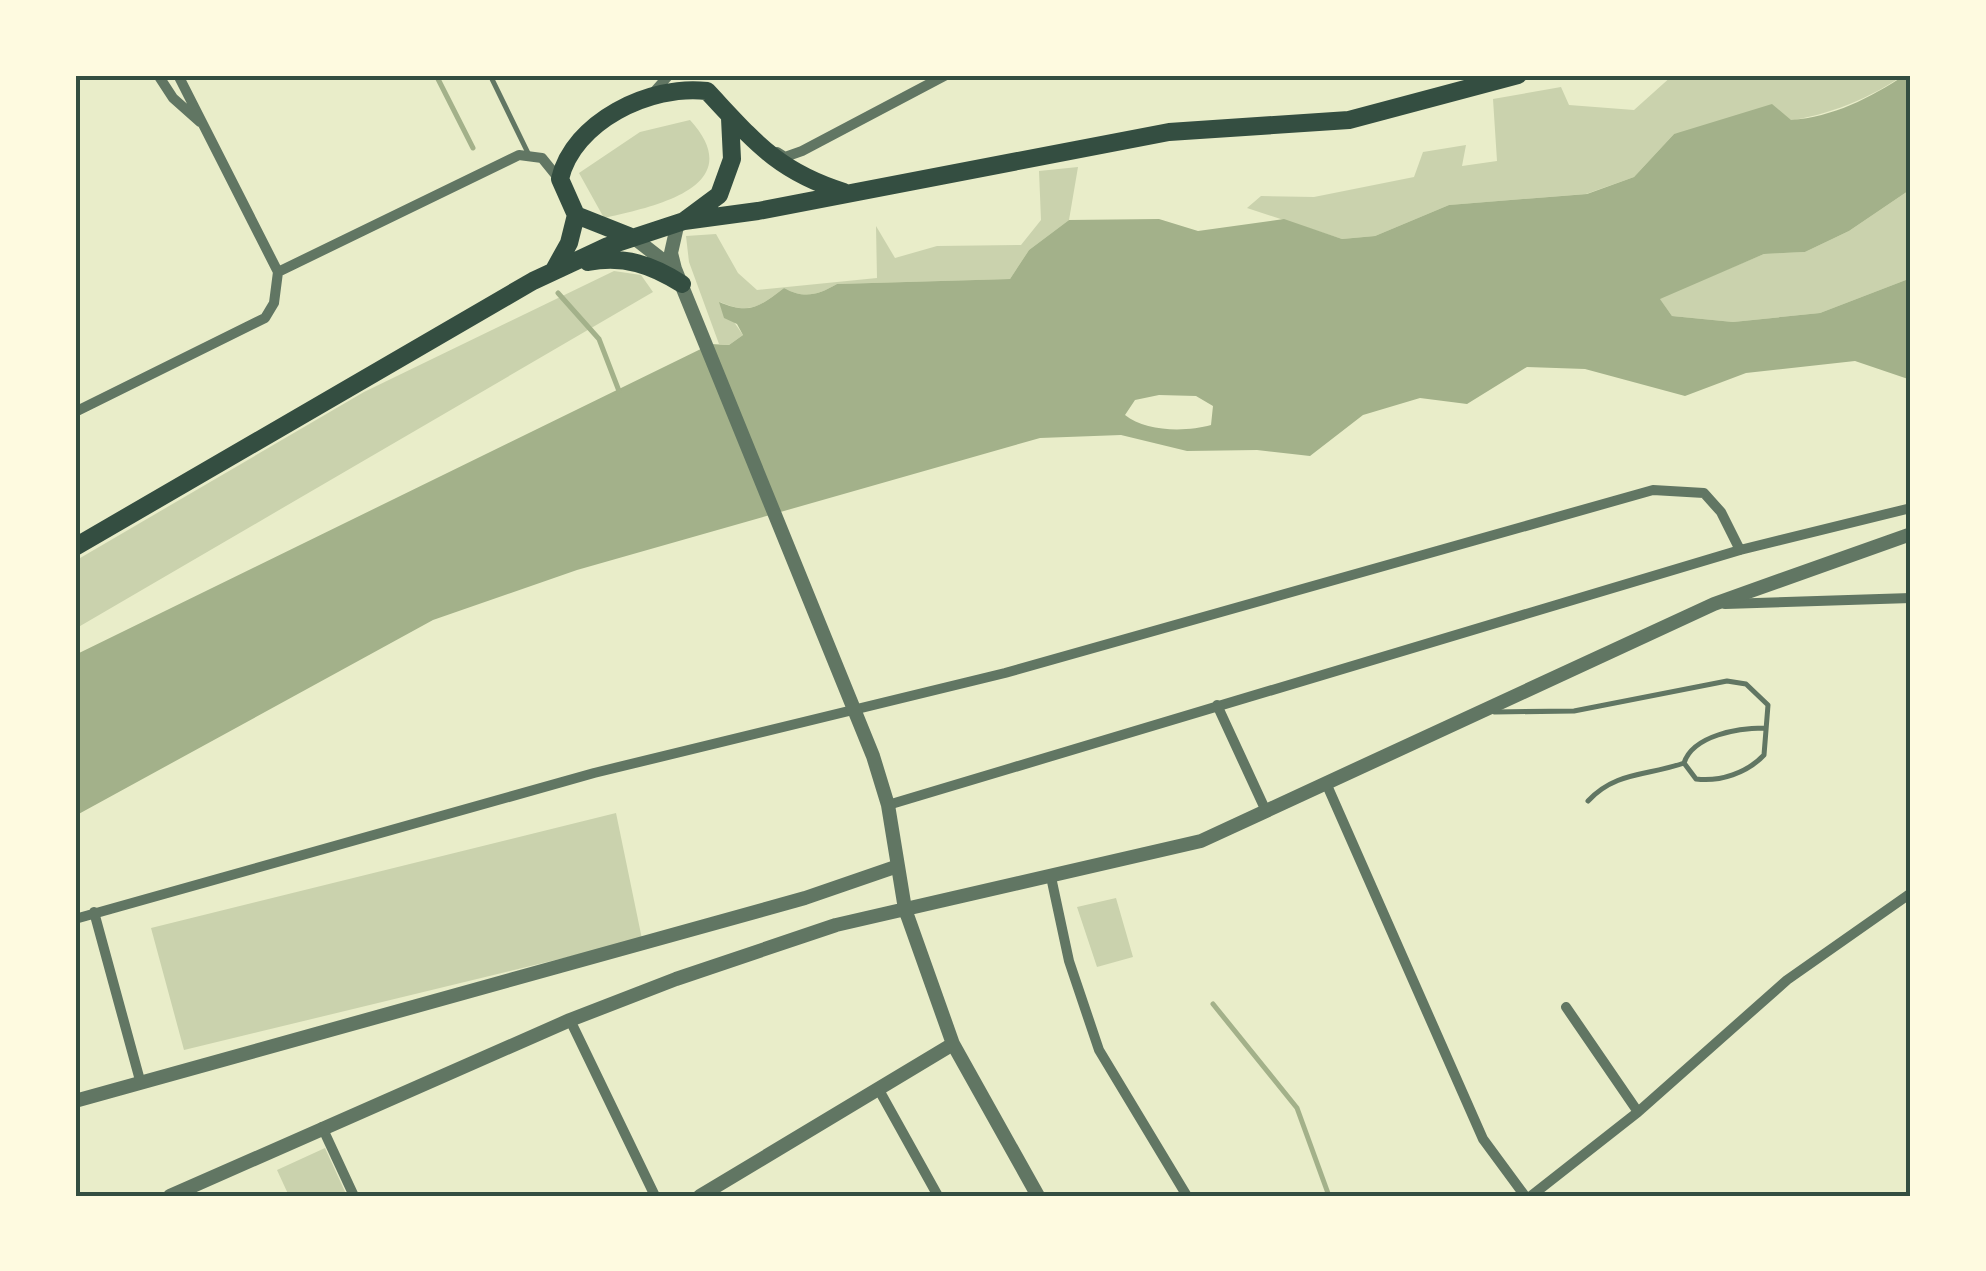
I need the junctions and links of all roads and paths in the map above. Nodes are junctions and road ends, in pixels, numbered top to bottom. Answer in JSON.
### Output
{"nodes":[{"id":1,"x":158,"y":75,"type":"edge"},
{"id":2,"x":178,"y":75,"type":"edge"},
{"id":3,"x":490,"y":75,"type":"edge"},
{"id":4,"x":670,"y":75,"type":"edge"},
{"id":5,"x":946,"y":75,"type":"edge"},
{"id":6,"x":1518,"y":75,"type":"edge"},
{"id":7,"x":652,"y":94,"type":"junction"},
{"id":8,"x":730,"y":118,"type":"junction"},
{"id":9,"x":206,"y":128,"type":"junction"},
{"id":10,"x":749,"y":138,"type":"junction"},
{"id":11,"x":529,"y":155,"type":"junction"},
{"id":12,"x":560,"y":180,"type":"junction"},
{"id":13,"x":850,"y":194,"type":"junction"},
{"id":14,"x":576,"y":216,"type":"junction"},
{"id":15,"x":681,"y":221,"type":"junction"},
{"id":16,"x":633,"y":237,"type":"junction"},
{"id":17,"x":554,"y":270,"type":"junction"},
{"id":18,"x":278,"y":272,"type":"junction"},
{"id":19,"x":680,"y":280,"type":"junction"},
{"id":20,"x":75,"y":412,"type":"edge"},
{"id":21,"x":1911,"y":508,"type":"edge"},
{"id":22,"x":1911,"y":534,"type":"edge"},
{"id":23,"x":75,"y":547,"type":"edge"},
{"id":24,"x":1740,"y":550,"type":"junction"},
{"id":25,"x":1911,"y":598,"type":"edge"},
{"id":26,"x":1714,"y":604,"type":"junction"},
{"id":27,"x":1218,"y":704,"type":"junction"},
{"id":28,"x":1476,"y":712,"type":"junction"},
{"id":29,"x":1764,"y":728,"type":"junction"},
{"id":30,"x":1684,"y":763,"type":"junction"},
{"id":31,"x":1326,"y":783,"type":"junction"},
{"id":32,"x":1588,"y":801,"type":"dead end"},
{"id":33,"x":888,"y":805,"type":"junction"},
{"id":34,"x":1266,"y":811,"type":"junction"},
{"id":35,"x":898,"y":866,"type":"junction"},
{"id":36,"x":1051,"y":877,"type":"junction"},
{"id":37,"x":1911,"y":893,"type":"edge"},
{"id":38,"x":905,"y":908,"type":"junction"},
{"id":39,"x":94,"y":912,"type":"junction"},
{"id":40,"x":75,"y":919,"type":"edge"},
{"id":41,"x":1566,"y":1007,"type":"dead end"},
{"id":42,"x":570,"y":1020,"type":"junction"},
{"id":43,"x":953,"y":1044,"type":"junction"},
{"id":44,"x":140,"y":1084,"type":"junction"},
{"id":45,"x":879,"y":1090,"type":"junction"},
{"id":46,"x":75,"y":1102,"type":"edge"},
{"id":47,"x":1638,"y":1112,"type":"junction"},
{"id":48,"x":322,"y":1126,"type":"junction"},
{"id":49,"x":170,"y":1196,"type":"edge"},
{"id":50,"x":354,"y":1196,"type":"edge"},
{"id":51,"x":655,"y":1196,"type":"edge"},
{"id":52,"x":700,"y":1196,"type":"edge"},
{"id":53,"x":938,"y":1196,"type":"edge"},
{"id":54,"x":1038,"y":1196,"type":"edge"},
{"id":55,"x":1188,"y":1196,"type":"edge"},
{"id":56,"x":1528,"y":1196,"type":"edge"}],
"edges":[{"from":1,"to":9,"type":"street"},
{"from":2,"to":9,"type":"street"},
{"from":3,"to":11,"type":"lane"},
{"from":4,"to":7,"type":"street"},
{"from":5,"to":10,"type":"street"},
{"from":6,"to":13,"type":"main road"},
{"from":7,"to":8,"type":"main road"},
{"from":7,"to":12,"type":"main road"},
{"from":8,"to":10,"type":"main road"},
{"from":8,"to":15,"type":"main road"},
{"from":9,"to":18,"type":"street"},
{"from":10,"to":13,"type":"main road"},
{"from":11,"to":12,"type":"street"},
{"from":11,"to":18,"type":"street"},
{"from":12,"to":14,"type":"main road"},
{"from":13,"to":15,"type":"main road"},
{"from":14,"to":16,"type":"main road"},
{"from":14,"to":17,"type":"main road"},
{"from":15,"to":16,"type":"main road"},
{"from":15,"to":19,"type":"street"},
{"from":16,"to":17,"type":"main road"},
{"from":16,"to":19,"type":"street"},
{"from":17,"to":19,"type":"main road"},
{"from":17,"to":23,"type":"main road"},
{"from":18,"to":20,"type":"street"},
{"from":19,"to":33,"type":"street"},
{"from":21,"to":24,"type":"street"},
{"from":22,"to":26,"type":"street"},
{"from":24,"to":27,"type":"street"},
{"from":24,"to":39,"type":"street"},
{"from":25,"to":26,"type":"street"},
{"from":26,"to":28,"type":"street"},
{"from":27,"to":33,"type":"street"},
{"from":27,"to":34,"type":"street"},
{"from":28,"to":29,"type":"lane"},
{"from":28,"to":31,"type":"street"},
{"from":29,"to":30,"type":"lane"},
{"from":29,"to":30,"type":"lane"},
{"from":30,"to":32,"type":"lane"},
{"from":31,"to":34,"type":"street"},
{"from":31,"to":56,"type":"street"},
{"from":33,"to":35,"type":"street"},
{"from":34,"to":36,"type":"street"},
{"from":35,"to":38,"type":"street"},
{"from":35,"to":44,"type":"street"},
{"from":36,"to":38,"type":"street"},
{"from":36,"to":55,"type":"street"},
{"from":37,"to":47,"type":"street"},
{"from":38,"to":42,"type":"street"},
{"from":38,"to":43,"type":"street"},
{"from":39,"to":40,"type":"street"},
{"from":39,"to":44,"type":"street"},
{"from":41,"to":47,"type":"street"},
{"from":42,"to":48,"type":"street"},
{"from":42,"to":51,"type":"street"},
{"from":43,"to":45,"type":"street"},
{"from":43,"to":54,"type":"street"},
{"from":44,"to":46,"type":"street"},
{"from":45,"to":52,"type":"street"},
{"from":45,"to":53,"type":"street"},
{"from":47,"to":56,"type":"street"},
{"from":48,"to":49,"type":"street"},
{"from":48,"to":50,"type":"street"}]}
